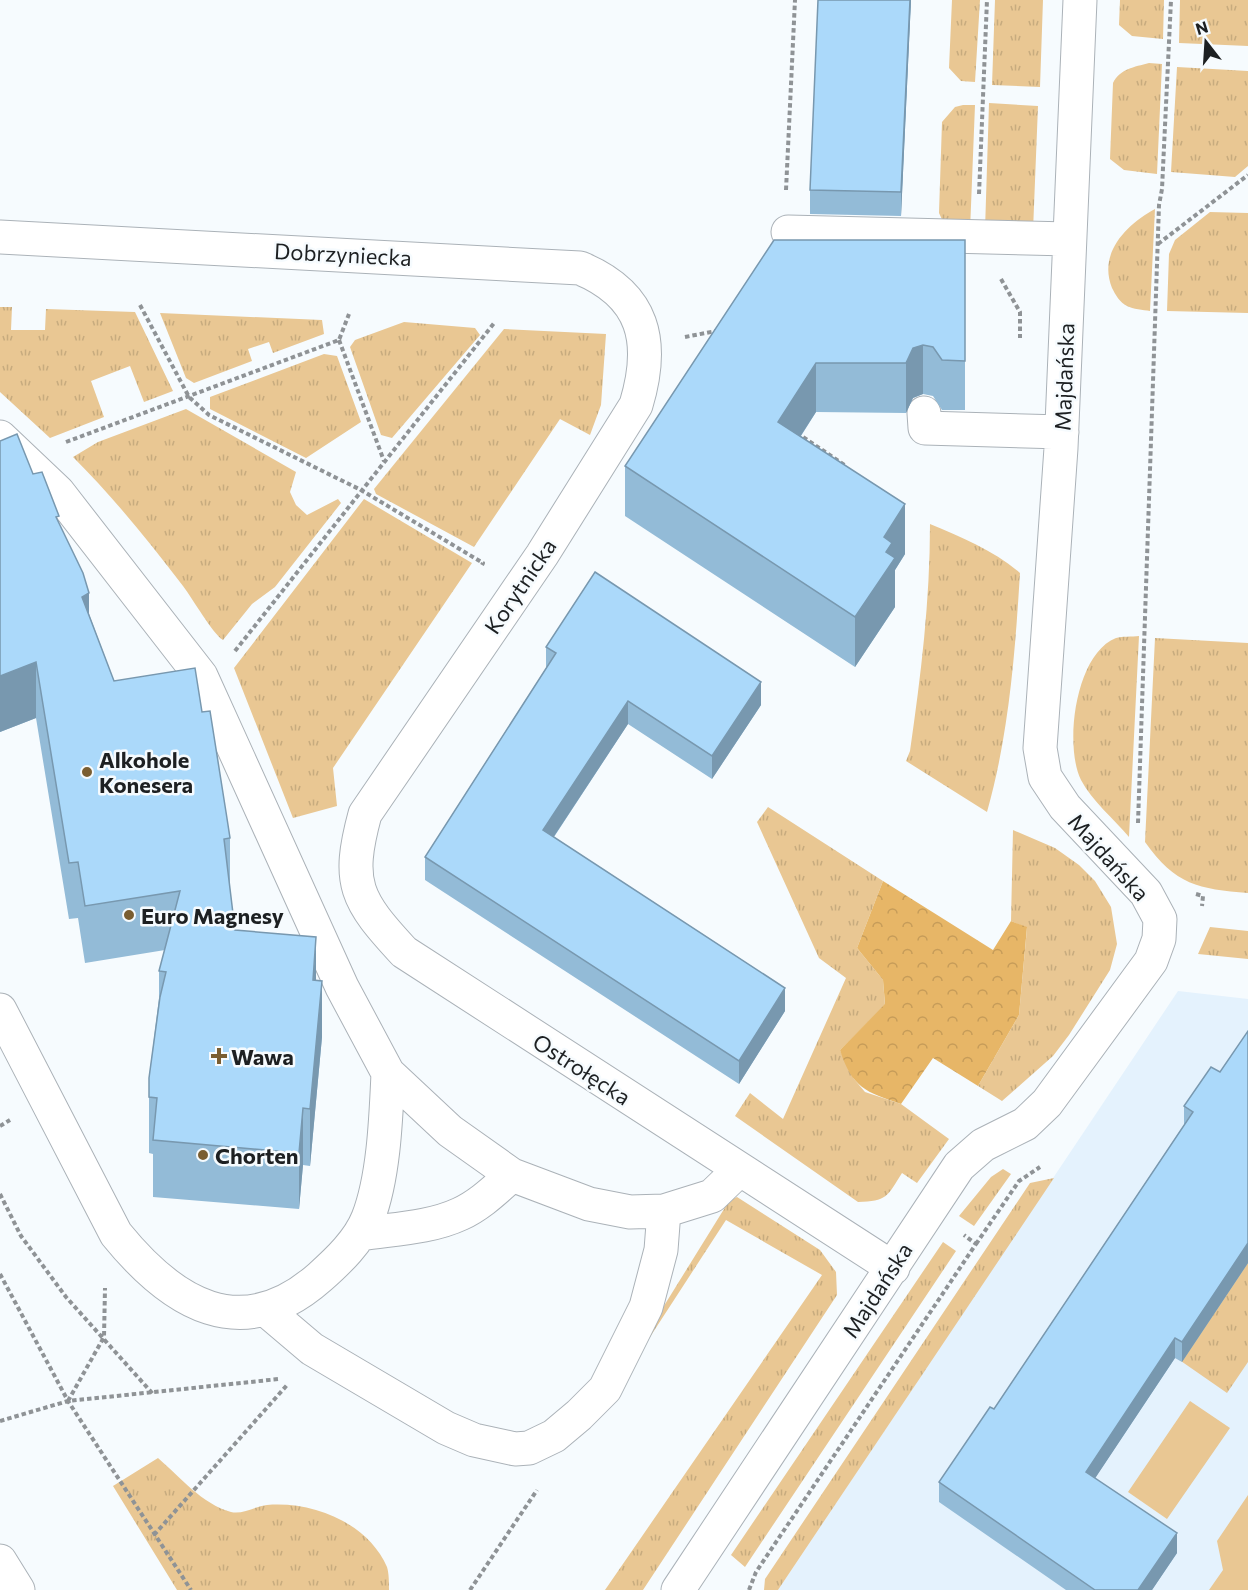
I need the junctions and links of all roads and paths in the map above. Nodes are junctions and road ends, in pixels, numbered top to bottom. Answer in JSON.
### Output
{"nodes":[{"id":1,"x":795,"y":0,"type":"edge"},
{"id":2,"x":1080,"y":0,"type":"edge"},
{"id":3,"x":1171,"y":0,"type":"edge"},
{"id":4,"x":1248,"y":175,"type":"edge"},
{"id":5,"x":788,"y":232,"type":"joint"},
{"id":6,"x":0,"y":237,"type":"edge"},
{"id":7,"x":1069,"y":239,"type":"junction"},
{"id":8,"x":1158,"y":244,"type":"junction"},
{"id":9,"x":140,"y":305,"type":"dead end"},
{"id":10,"x":349,"y":314,"type":"dead end"},
{"id":11,"x":495,"y":322,"type":"dead end"},
{"id":12,"x":723,"y":330,"type":"edge"},
{"id":13,"x":339,"y":340,"type":"junction"},
{"id":14,"x":646,"y":345,"type":"junction"},
{"id":15,"x":189,"y":398,"type":"junction"},
{"id":16,"x":924,"y":412,"type":"dead end"},
{"id":17,"x":789,"y":428,"type":"edge"},
{"id":18,"x":1062,"y":432,"type":"junction"},
{"id":19,"x":0,"y":438,"type":"edge"},
{"id":20,"x":61,"y":444,"type":"dead end"},
{"id":21,"x":384,"y":461,"type":"junction"},
{"id":22,"x":856,"y":472,"type":"edge"},
{"id":23,"x":361,"y":490,"type":"junction"},
{"id":24,"x":477,"y":572,"type":"dead end"},
{"id":25,"x":233,"y":654,"type":"dead end"},
{"id":26,"x":364,"y":814,"type":"joint"},
{"id":27,"x":1138,"y":832,"type":"dead end"},
{"id":28,"x":1192,"y":892,"type":"dead end"},
{"id":29,"x":1202,"y":913,"type":"dead end"},
{"id":30,"x":0,"y":1010,"type":"edge"},
{"id":31,"x":388,"y":1073,"type":"junction"},
{"id":32,"x":1046,"y":1163,"type":"dead end"},
{"id":33,"x":739,"y":1170,"type":"junction"},
{"id":34,"x":512,"y":1175,"type":"junction"},
{"id":35,"x":0,"y":1194,"type":"edge"},
{"id":36,"x":664,"y":1211,"type":"junction"},
{"id":37,"x":928,"y":1212,"type":"junction"},
{"id":38,"x":116,"y":1234,"type":"junction"},
{"id":39,"x":361,"y":1234,"type":"junction"},
{"id":40,"x":976,"y":1244,"type":"junction"},
{"id":41,"x":892,"y":1268,"type":"junction"},
{"id":42,"x":0,"y":1274,"type":"edge"},
{"id":43,"x":266,"y":1310,"type":"junction"},
{"id":44,"x":104,"y":1337,"type":"junction"},
{"id":45,"x":312,"y":1348,"type":"junction"},
{"id":46,"x":295,"y":1377,"type":"junction"},
{"id":47,"x":153,"y":1394,"type":"junction"},
{"id":48,"x":68,"y":1401,"type":"junction"},
{"id":49,"x":0,"y":1420,"type":"edge"},
{"id":50,"x":554,"y":1436,"type":"junction"},
{"id":51,"x":154,"y":1535,"type":"junction"},
{"id":52,"x":0,"y":1561,"type":"edge"},
{"id":53,"x":18,"y":1590,"type":"edge"},
{"id":54,"x":191,"y":1590,"type":"edge"},
{"id":55,"x":470,"y":1590,"type":"edge"},
{"id":56,"x":678,"y":1590,"type":"edge"},
{"id":57,"x":749,"y":1590,"type":"edge"}],
"edges":[{"from":1,"to":5,"type":"path"},
{"from":2,"to":7,"type":"street","name":"Majdańska"},
{"from":3,"to":8,"type":"path"},
{"from":4,"to":8,"type":"path"},
{"from":5,"to":7,"type":"street"},
{"from":6,"to":14,"type":"street","name":"Dobrzyniecka"},
{"from":7,"to":18,"type":"street","name":"Majdańska"},
{"from":8,"to":27,"type":"path"},
{"from":9,"to":15,"type":"path"},
{"from":10,"to":13,"type":"path"},
{"from":11,"to":21,"type":"path"},
{"from":12,"to":14,"type":"path"},
{"from":13,"to":15,"type":"path"},
{"from":13,"to":21,"type":"path"},
{"from":14,"to":26,"type":"street","name":"Korytnicka"},
{"from":15,"to":20,"type":"path"},
{"from":15,"to":23,"type":"path"},
{"from":16,"to":18,"type":"street"},
{"from":17,"to":22,"type":"path"},
{"from":18,"to":37,"type":"street","name":"Majdańska"},
{"from":19,"to":31,"type":"street"},
{"from":21,"to":23,"type":"path"},
{"from":23,"to":24,"type":"path"},
{"from":23,"to":25,"type":"path"},
{"from":26,"to":33,"type":"street","name":"Ostrołęcka"},
{"from":28,"to":29,"type":"path"},
{"from":30,"to":38,"type":"street"},
{"from":31,"to":34,"type":"street"},
{"from":31,"to":39,"type":"street"},
{"from":32,"to":40,"type":"path"},
{"from":33,"to":36,"type":"street"},
{"from":33,"to":41,"type":"street","name":"Ostrołęcka"},
{"from":34,"to":36,"type":"street"},
{"from":34,"to":39,"type":"street"},
{"from":35,"to":44,"type":"path"},
{"from":36,"to":50,"type":"street"},
{"from":37,"to":40,"type":"path"},
{"from":37,"to":41,"type":"street","name":"Majdańska"},
{"from":38,"to":43,"type":"street"},
{"from":38,"to":44,"type":"path"},
{"from":39,"to":43,"type":"street"},
{"from":40,"to":57,"type":"path"},
{"from":41,"to":56,"type":"street","name":"Majdańska"},
{"from":42,"to":48,"type":"path"},
{"from":43,"to":45,"type":"street"},
{"from":44,"to":47,"type":"path"},
{"from":44,"to":48,"type":"path"},
{"from":45,"to":46,"type":"path"},
{"from":45,"to":50,"type":"street"},
{"from":46,"to":47,"type":"path"},
{"from":46,"to":51,"type":"path"},
{"from":47,"to":48,"type":"path"},
{"from":48,"to":49,"type":"path"},
{"from":48,"to":51,"type":"path"},
{"from":50,"to":55,"type":"path"},
{"from":51,"to":54,"type":"path"},
{"from":52,"to":53,"type":"street"}]}
